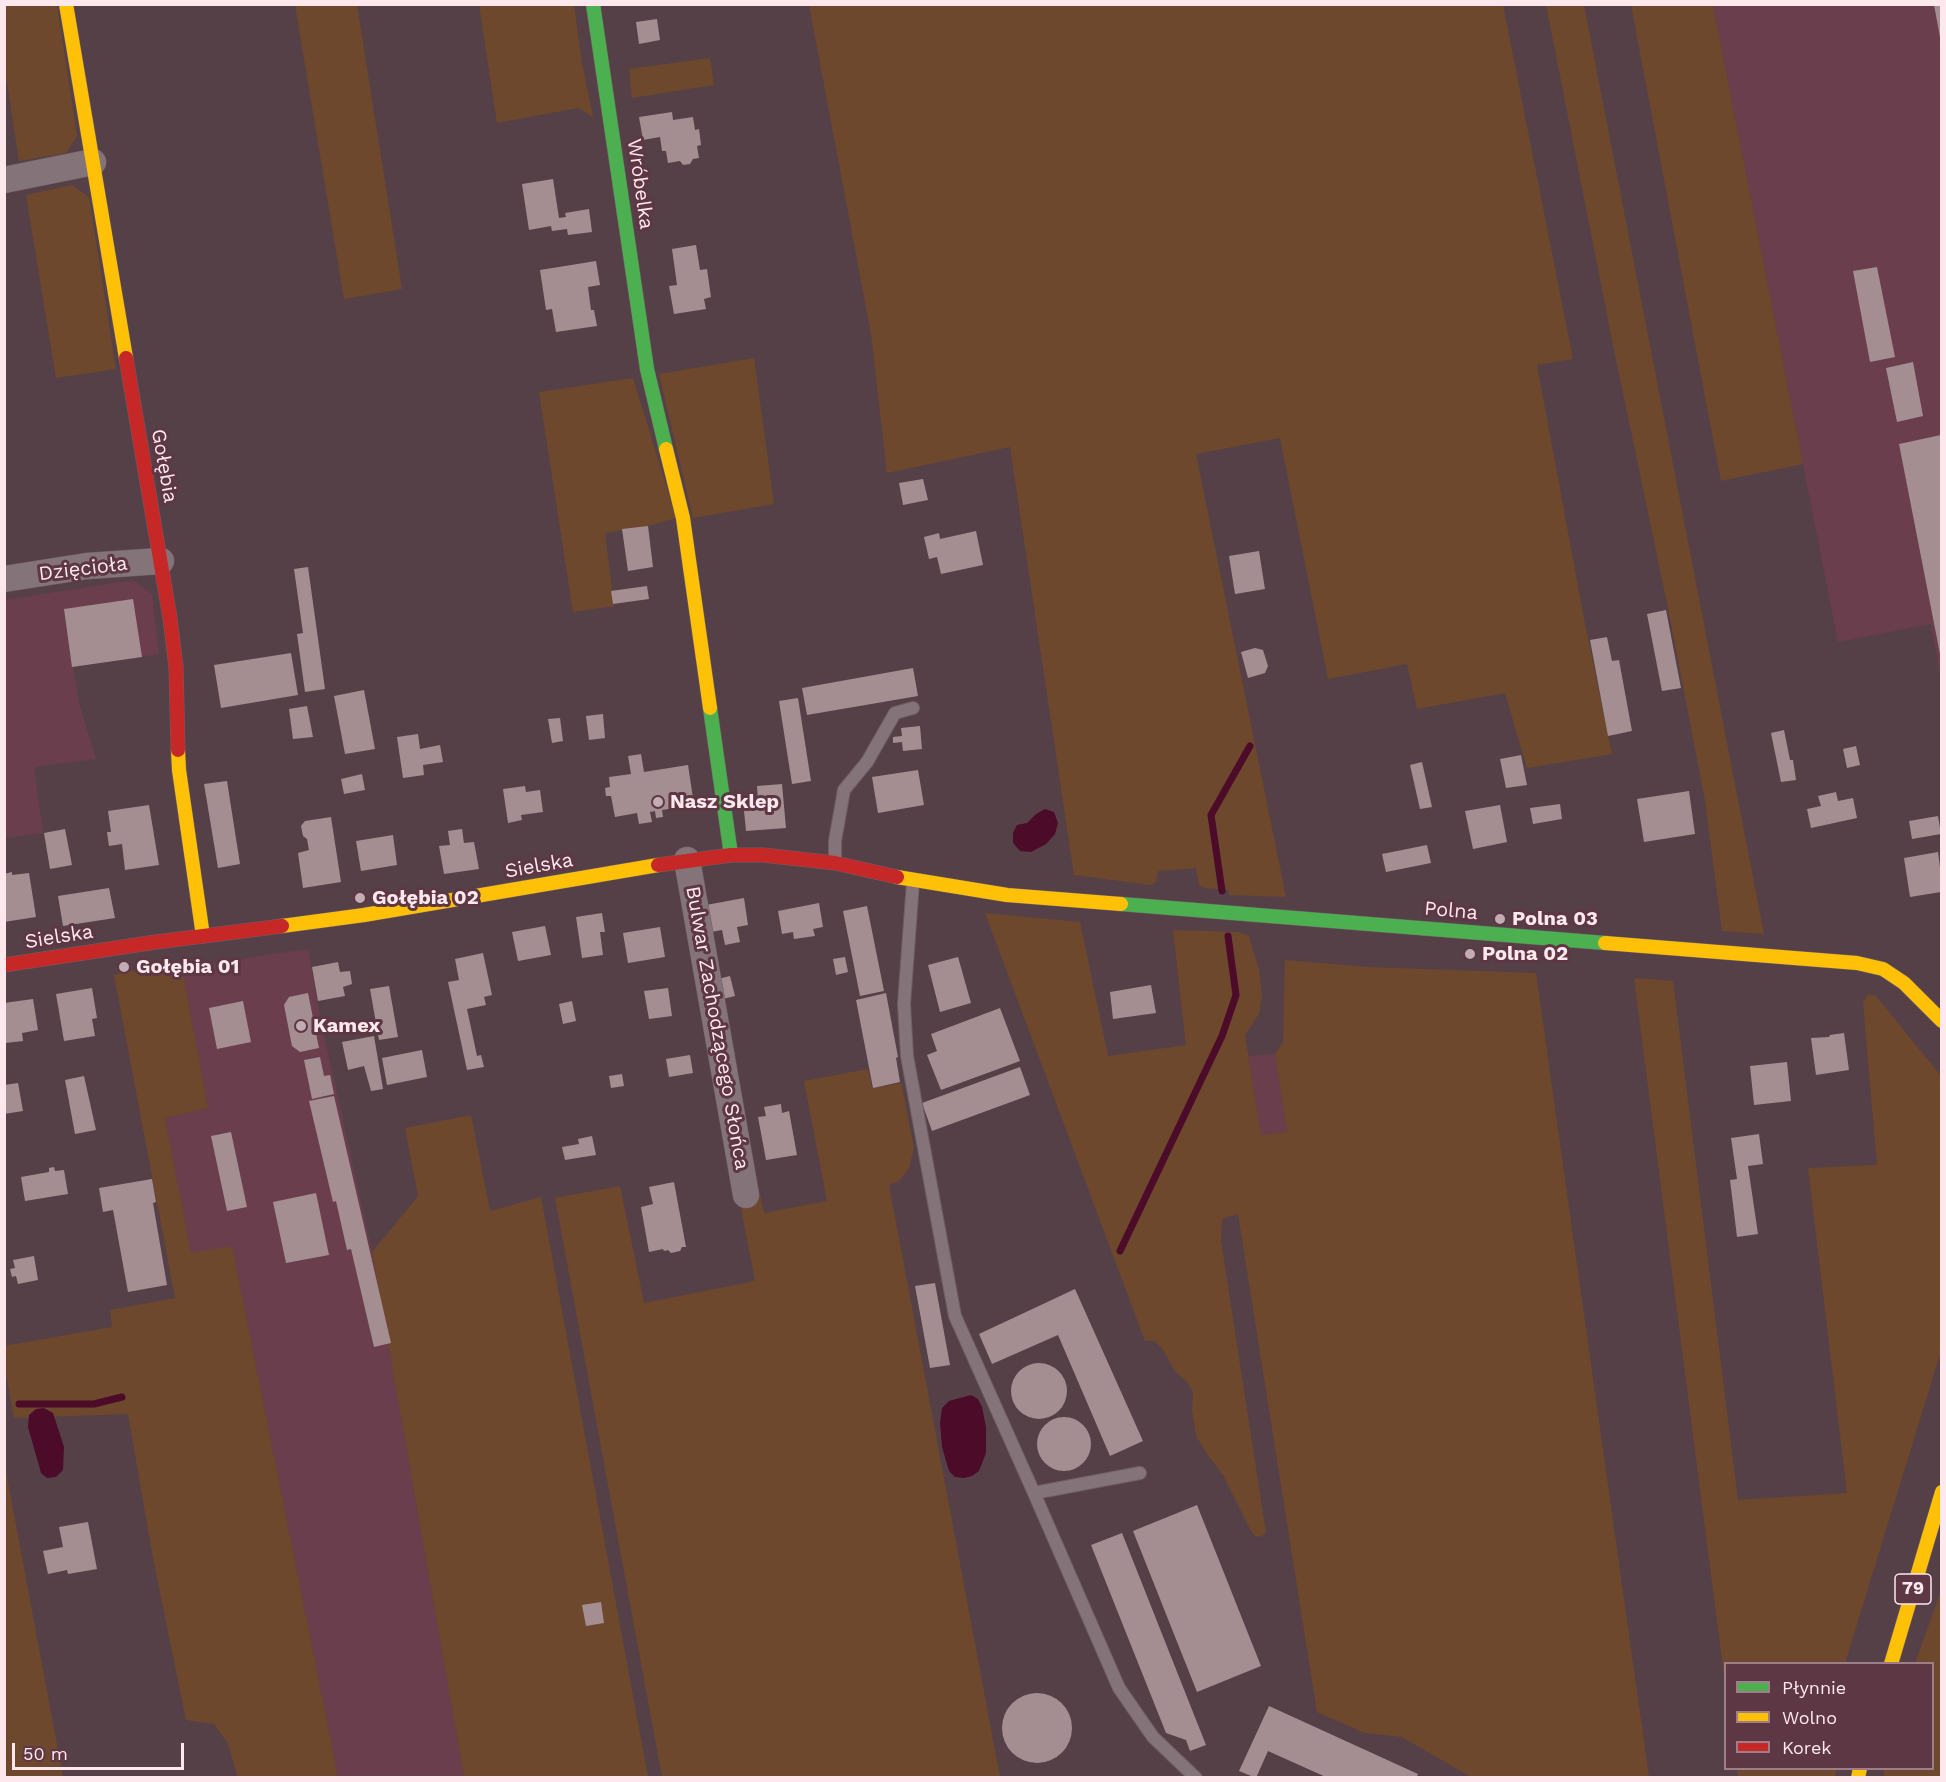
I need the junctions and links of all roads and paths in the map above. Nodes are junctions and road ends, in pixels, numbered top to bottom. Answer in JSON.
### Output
{"nodes":[{"id":1,"x":66,"y":4,"type":"edge"},
{"id":2,"x":593,"y":4,"type":"edge"},
{"id":3,"x":93,"y":162,"type":"junction"},
{"id":4,"x":4,"y":180,"type":"edge"},
{"id":5,"x":161,"y":561,"type":"junction"},
{"id":6,"x":4,"y":579,"type":"edge"},
{"id":7,"x":913,"y":708,"type":"dead end"},
{"id":8,"x":732,"y":855,"type":"junction"},
{"id":9,"x":687,"y":861,"type":"junction"},
{"id":10,"x":835,"y":863,"type":"junction"},
{"id":11,"x":913,"y":881,"type":"junction"},
{"id":12,"x":973,"y":891,"type":"joint"},
{"id":13,"x":203,"y":936,"type":"junction"},
{"id":14,"x":4,"y":965,"type":"edge"},
{"id":15,"x":1941,"y":1021,"type":"edge"},
{"id":16,"x":746,"y":1195,"type":"dead end"},
{"id":17,"x":1140,"y":1473,"type":"dead end"},
{"id":18,"x":1941,"y":1492,"type":"edge"},
{"id":19,"x":1034,"y":1493,"type":"junction"},
{"id":20,"x":1892,"y":1662,"type":"edge"},
{"id":21,"x":1196,"y":1778,"type":"edge"}],
"edges":[{"from":1,"to":3,"type":"street","name":"Gołębia"},
{"from":2,"to":8,"type":"street","name":"Wróbelka"},
{"from":3,"to":4,"type":"street"},
{"from":3,"to":5,"type":"street","name":"Gołębia"},
{"from":5,"to":6,"type":"street","name":"Dzięcioła"},
{"from":5,"to":13,"type":"street","name":"Gołębia"},
{"from":7,"to":10,"type":"lane"},
{"from":8,"to":9,"type":"street","name":"Sielska"},
{"from":8,"to":10,"type":"street","name":"Sielska"},
{"from":9,"to":13,"type":"street","name":"Sielska"},
{"from":9,"to":16,"type":"street","name":"Bulwar Zachodzącego Słońca"},
{"from":10,"to":11,"type":"street","name":"Sielska"},
{"from":11,"to":12,"type":"street","name":"Sielska"},
{"from":11,"to":19,"type":"lane"},
{"from":12,"to":15,"type":"street","name":"Polna"},
{"from":13,"to":14,"type":"street","name":"Sielska"},
{"from":17,"to":19,"type":"lane"},
{"from":18,"to":20,"type":"street","number":"79"},
{"from":19,"to":21,"type":"lane"}]}
